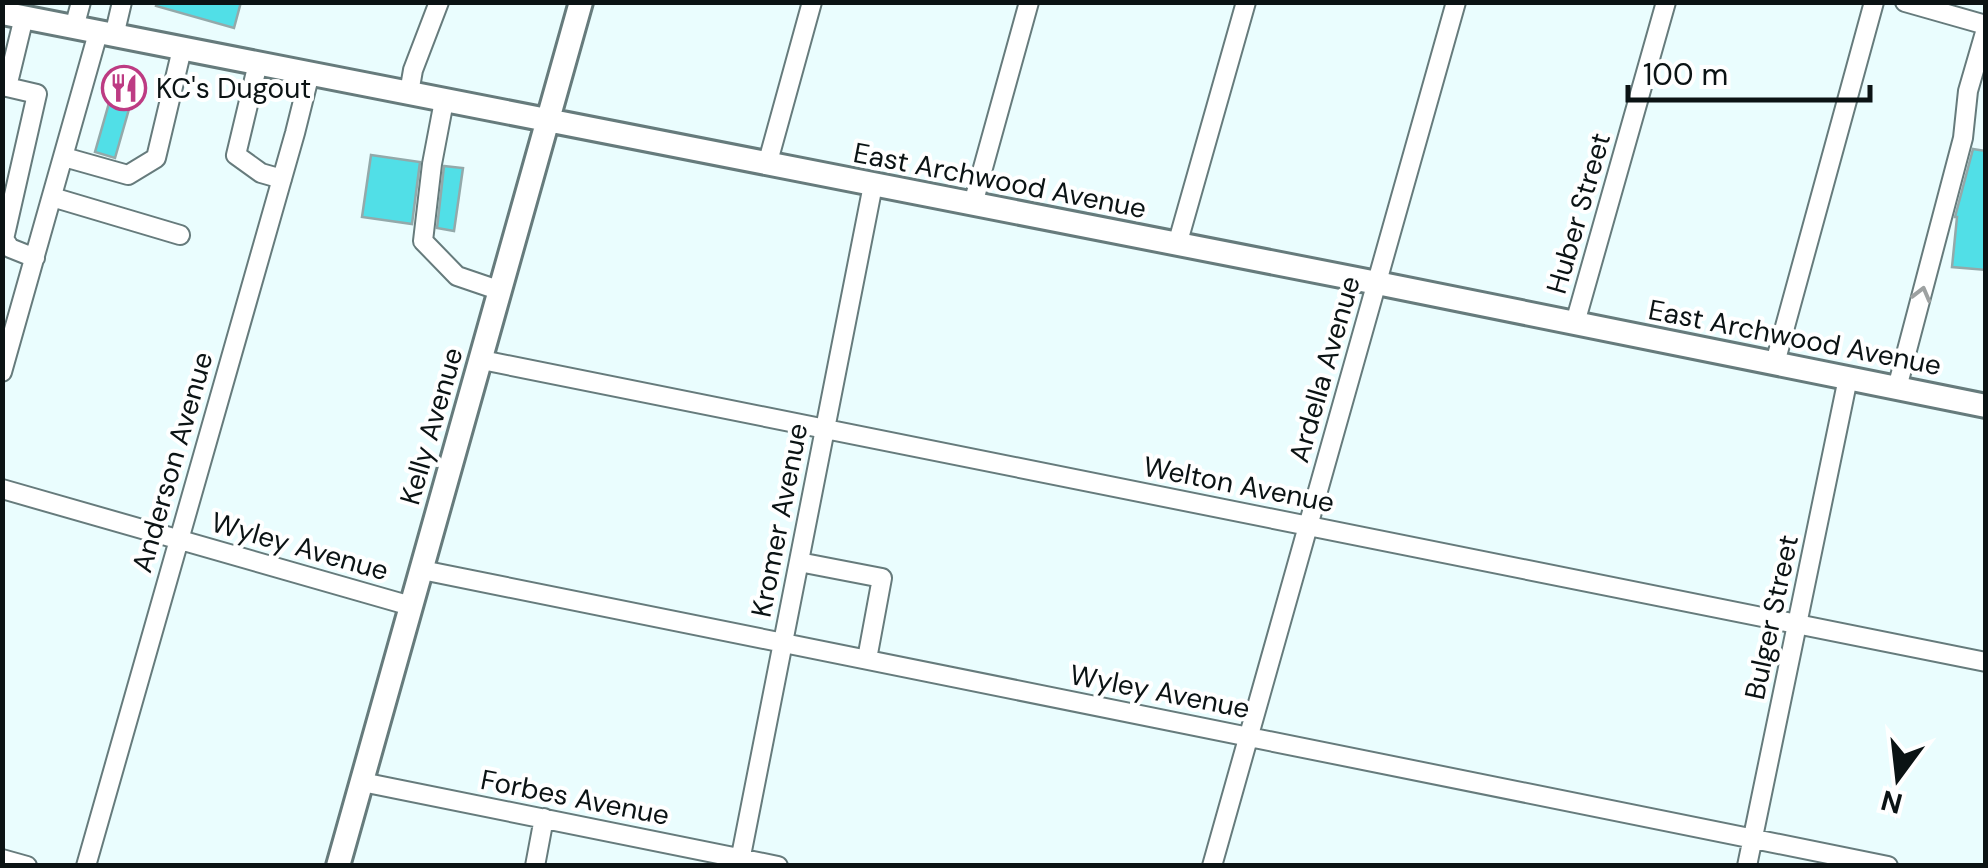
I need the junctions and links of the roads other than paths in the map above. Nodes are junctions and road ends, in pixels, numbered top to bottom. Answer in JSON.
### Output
{"nodes":[{"id":1,"x":81,"y":2,"type":"edge"},
{"id":2,"x":122,"y":2,"type":"edge"},
{"id":3,"x":439,"y":2,"type":"edge"},
{"id":4,"x":581,"y":2,"type":"edge"},
{"id":5,"x":812,"y":2,"type":"edge"},
{"id":6,"x":1029,"y":2,"type":"edge"},
{"id":7,"x":1246,"y":2,"type":"edge"},
{"id":8,"x":1456,"y":2,"type":"edge"},
{"id":9,"x":1666,"y":2,"type":"edge"},
{"id":10,"x":1874,"y":2,"type":"edge"},
{"id":11,"x":1906,"y":2,"type":"edge"},
{"id":12,"x":13,"y":15,"type":"edge"},
{"id":13,"x":1986,"y":27,"type":"edge"},
{"id":14,"x":74,"y":28,"type":"junction"},
{"id":15,"x":106,"y":34,"type":"junction"},
{"id":16,"x":182,"y":49,"type":"junction"},
{"id":17,"x":258,"y":63,"type":"junction"},
{"id":18,"x":310,"y":74,"type":"junction"},
{"id":19,"x":5,"y":87,"type":"edge"},
{"id":20,"x":410,"y":94,"type":"junction"},
{"id":21,"x":444,"y":100,"type":"junction"},
{"id":22,"x":549,"y":122,"type":"junction"},
{"id":23,"x":64,"y":157,"type":"junction"},
{"id":24,"x":767,"y":165,"type":"junction"},
{"id":25,"x":282,"y":179,"type":"junction"},
{"id":26,"x":873,"y":185,"type":"junction"},
{"id":27,"x":52,"y":197,"type":"junction"},
{"id":28,"x":973,"y":204,"type":"junction"},
{"id":29,"x":180,"y":235,"type":"dead end"},
{"id":30,"x":1177,"y":245,"type":"junction"},
{"id":31,"x":34,"y":258,"type":"junction"},
{"id":32,"x":1377,"y":283,"type":"junction"},
{"id":33,"x":500,"y":291,"type":"junction"},
{"id":34,"x":1575,"y":323,"type":"junction"},
{"id":35,"x":482,"y":360,"type":"junction"},
{"id":36,"x":1775,"y":363,"type":"junction"},
{"id":37,"x":2,"y":372,"type":"edge"},
{"id":38,"x":1848,"y":378,"type":"junction"},
{"id":39,"x":1898,"y":388,"type":"junction"},
{"id":40,"x":1986,"y":406,"type":"edge"},
{"id":41,"x":825,"y":429,"type":"junction"},
{"id":42,"x":2,"y":489,"type":"edge"},
{"id":43,"x":1308,"y":526,"type":"junction"},
{"id":44,"x":177,"y":540,"type":"junction"},
{"id":45,"x":799,"y":562,"type":"junction"},
{"id":46,"x":422,"y":570,"type":"junction"},
{"id":47,"x":411,"y":606,"type":"junction"},
{"id":48,"x":1798,"y":624,"type":"junction"},
{"id":49,"x":783,"y":643,"type":"junction"},
{"id":50,"x":866,"y":660,"type":"junction"},
{"id":51,"x":1986,"y":662,"type":"edge"},
{"id":52,"x":1248,"y":736,"type":"junction"},
{"id":53,"x":362,"y":782,"type":"junction"},
{"id":54,"x":544,"y":818,"type":"junction"},
{"id":55,"x":1753,"y":838,"type":"junction"},
{"id":56,"x":2,"y":858,"type":"edge"},
{"id":57,"x":740,"y":862,"type":"edge"},
{"id":58,"x":27,"y":866,"type":"edge"},
{"id":59,"x":86,"y":866,"type":"edge"},
{"id":60,"x":338,"y":866,"type":"edge"},
{"id":61,"x":535,"y":866,"type":"edge"},
{"id":62,"x":778,"y":866,"type":"edge"},
{"id":63,"x":1212,"y":866,"type":"edge"},
{"id":64,"x":1747,"y":866,"type":"edge"},
{"id":65,"x":1888,"y":866,"type":"edge"}],
"edges":[{"from":1,"to":14,"type":"street"},
{"from":2,"to":15,"type":"street"},
{"from":3,"to":20,"type":"street"},
{"from":4,"to":22,"type":"main road","name":"Kelly Avenue"},
{"from":5,"to":24,"type":"street"},
{"from":6,"to":28,"type":"street"},
{"from":7,"to":30,"type":"street"},
{"from":8,"to":32,"type":"street","name":"Ardella Avenue"},
{"from":9,"to":34,"type":"street","name":"Huber Street"},
{"from":10,"to":36,"type":"street"},
{"from":11,"to":13,"type":"street"},
{"from":12,"to":14,"type":"main road","name":"East Archwood Avenue"},
{"from":12,"to":19,"type":"street"},
{"from":39,"to":13,"type":"street","one_way":true},
{"from":14,"to":15,"type":"main road","name":"East Archwood Avenue"},
{"from":15,"to":16,"type":"main road","name":"East Archwood Avenue"},
{"from":15,"to":23,"type":"street"},
{"from":16,"to":17,"type":"main road","name":"East Archwood Avenue"},
{"from":16,"to":23,"type":"street"},
{"from":17,"to":18,"type":"main road","name":"East Archwood Avenue"},
{"from":17,"to":25,"type":"street"},
{"from":18,"to":20,"type":"main road","name":"East Archwood Avenue"},
{"from":18,"to":25,"type":"street","name":"Anderson Avenue"},
{"from":19,"to":31,"type":"street"},
{"from":20,"to":21,"type":"main road","name":"East Archwood Avenue"},
{"from":21,"to":22,"type":"main road","name":"East Archwood Avenue"},
{"from":21,"to":33,"type":"street"},
{"from":22,"to":24,"type":"main road","name":"East Archwood Avenue"},
{"from":22,"to":33,"type":"main road","name":"Kelly Avenue"},
{"from":23,"to":27,"type":"street"},
{"from":24,"to":26,"type":"main road","name":"East Archwood Avenue"},
{"from":25,"to":44,"type":"street","name":"Anderson Avenue"},
{"from":26,"to":28,"type":"main road","name":"East Archwood Avenue"},
{"from":26,"to":41,"type":"street","name":"Kromer Avenue"},
{"from":27,"to":29,"type":"street"},
{"from":27,"to":31,"type":"street"},
{"from":28,"to":30,"type":"main road","name":"East Archwood Avenue"},
{"from":30,"to":32,"type":"main road","name":"East Archwood Avenue"},
{"from":31,"to":37,"type":"street"},
{"from":32,"to":34,"type":"main road","name":"East Archwood Avenue"},
{"from":32,"to":43,"type":"street","name":"Ardella Avenue"},
{"from":33,"to":35,"type":"main road","name":"Kelly Avenue"},
{"from":34,"to":36,"type":"main road","name":"East Archwood Avenue"},
{"from":35,"to":41,"type":"street","name":"Welton Avenue"},
{"from":35,"to":46,"type":"main road","name":"Kelly Avenue"},
{"from":36,"to":38,"type":"main road","name":"East Archwood Avenue"},
{"from":38,"to":39,"type":"main road","name":"East Archwood Avenue"},
{"from":38,"to":48,"type":"street","name":"Bulger Street"},
{"from":39,"to":40,"type":"main road","name":"East Archwood Avenue"},
{"from":41,"to":43,"type":"street","name":"Welton Avenue"},
{"from":41,"to":45,"type":"street","name":"Kromer Avenue"},
{"from":42,"to":44,"type":"street","name":"Wyley Avenue"},
{"from":43,"to":48,"type":"street","name":"Welton Avenue"},
{"from":43,"to":52,"type":"street","name":"Ardella Avenue"},
{"from":44,"to":47,"type":"street","name":"Wyley Avenue"},
{"from":44,"to":59,"type":"street","name":"Anderson Avenue"},
{"from":45,"to":49,"type":"street","name":"Kromer Avenue"},
{"from":45,"to":50,"type":"street"},
{"from":46,"to":47,"type":"main road","name":"Kelly Avenue"},
{"from":46,"to":49,"type":"street","name":"Wyley Avenue"},
{"from":47,"to":53,"type":"main road","name":"Kelly Avenue"},
{"from":48,"to":51,"type":"street","name":"Welton Avenue"},
{"from":48,"to":55,"type":"street","name":"Bulger Street"},
{"from":49,"to":50,"type":"street","name":"Wyley Avenue"},
{"from":49,"to":57,"type":"street","name":"Kromer Avenue"},
{"from":50,"to":52,"type":"street","name":"Wyley Avenue"},
{"from":52,"to":55,"type":"street","name":"Wyley Avenue"},
{"from":52,"to":63,"type":"street","name":"Ardella Avenue"},
{"from":53,"to":54,"type":"street","name":"Forbes Avenue"},
{"from":53,"to":60,"type":"main road","name":"Kelly Avenue"},
{"from":54,"to":57,"type":"street","name":"Forbes Avenue"},
{"from":54,"to":61,"type":"street"},
{"from":55,"to":64,"type":"street","name":"Bulger Street"},
{"from":55,"to":65,"type":"street","name":"Wyley Avenue"},
{"from":56,"to":58,"type":"street"},
{"from":57,"to":62,"type":"street","name":"Forbes Avenue"}]}
